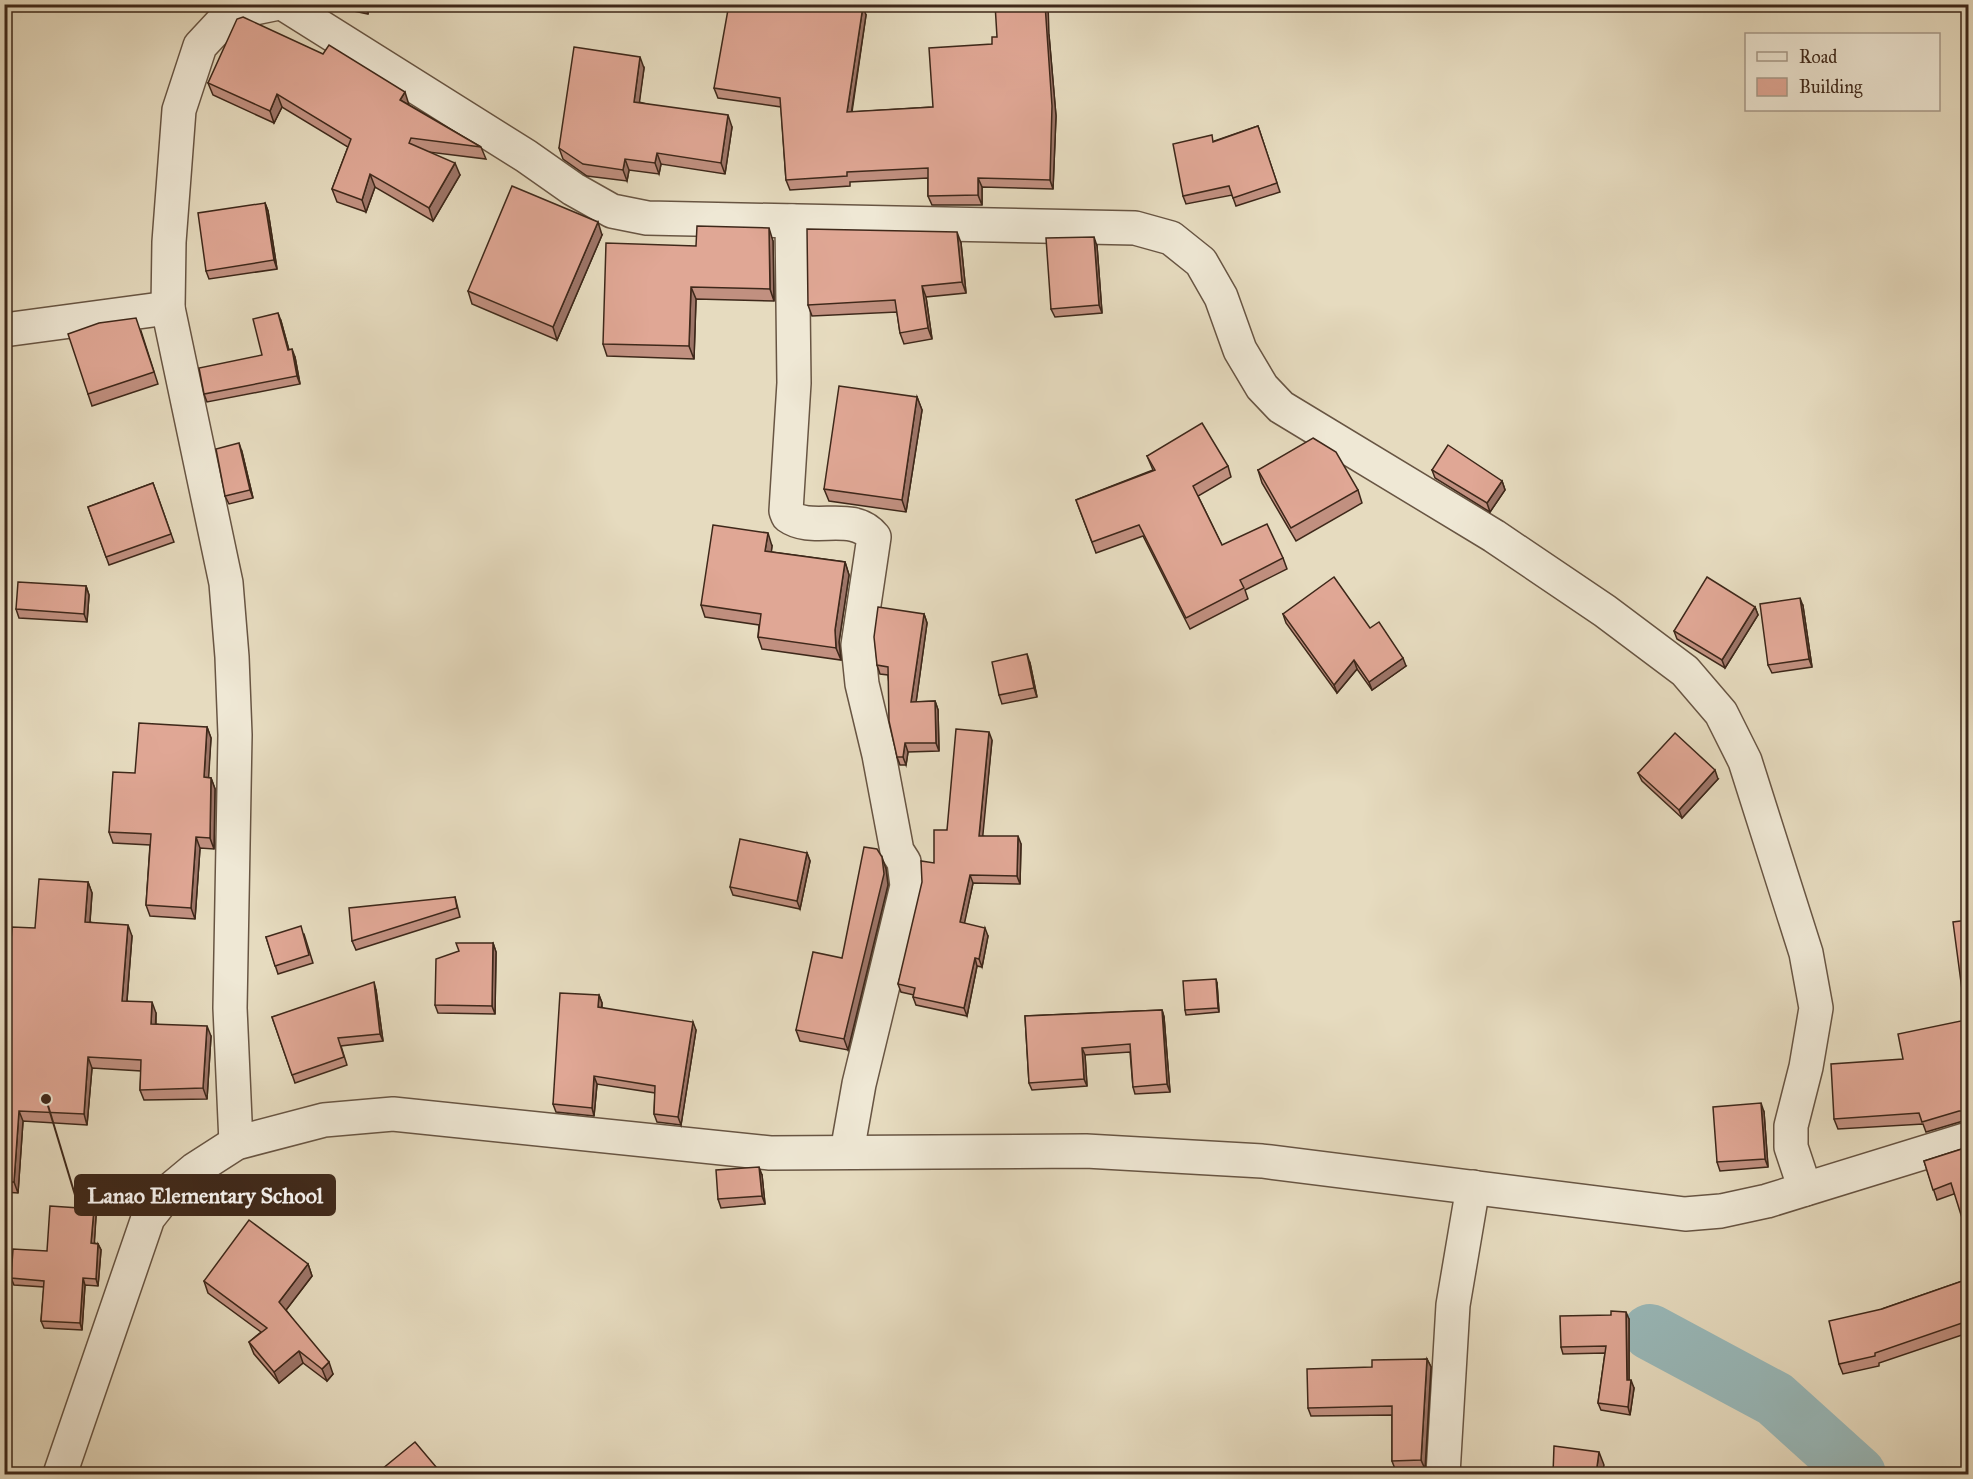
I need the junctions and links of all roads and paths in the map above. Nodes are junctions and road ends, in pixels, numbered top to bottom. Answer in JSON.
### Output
{"nodes":[{"id":1,"x":274,"y":4,"type":"edge"},
{"id":2,"x":284,"y":4,"type":"edge"},
{"id":3,"x":792,"y":221,"type":"junction"},
{"id":4,"x":168,"y":308,"type":"junction"},
{"id":5,"x":4,"y":330,"type":"edge"},
{"id":6,"x":1968,"y":1139,"type":"edge"},
{"id":7,"x":236,"y":1143,"type":"junction"},
{"id":8,"x":847,"y":1152,"type":"junction"},
{"id":9,"x":1473,"y":1187,"type":"junction"},
{"id":10,"x":1805,"y":1189,"type":"junction"},
{"id":11,"x":60,"y":1474,"type":"edge"},
{"id":12,"x":1443,"y":1474,"type":"edge"}],
"edges":[{"from":1,"to":4,"type":"street"},
{"from":2,"to":3,"type":"street"},
{"from":3,"to":8,"type":"street"},
{"from":3,"to":10,"type":"street"},
{"from":4,"to":5,"type":"street"},
{"from":4,"to":7,"type":"street"},
{"from":6,"to":10,"type":"street"},
{"from":7,"to":8,"type":"street"},
{"from":7,"to":11,"type":"street"},
{"from":8,"to":9,"type":"street"},
{"from":9,"to":10,"type":"street"},
{"from":9,"to":12,"type":"street"}]}
